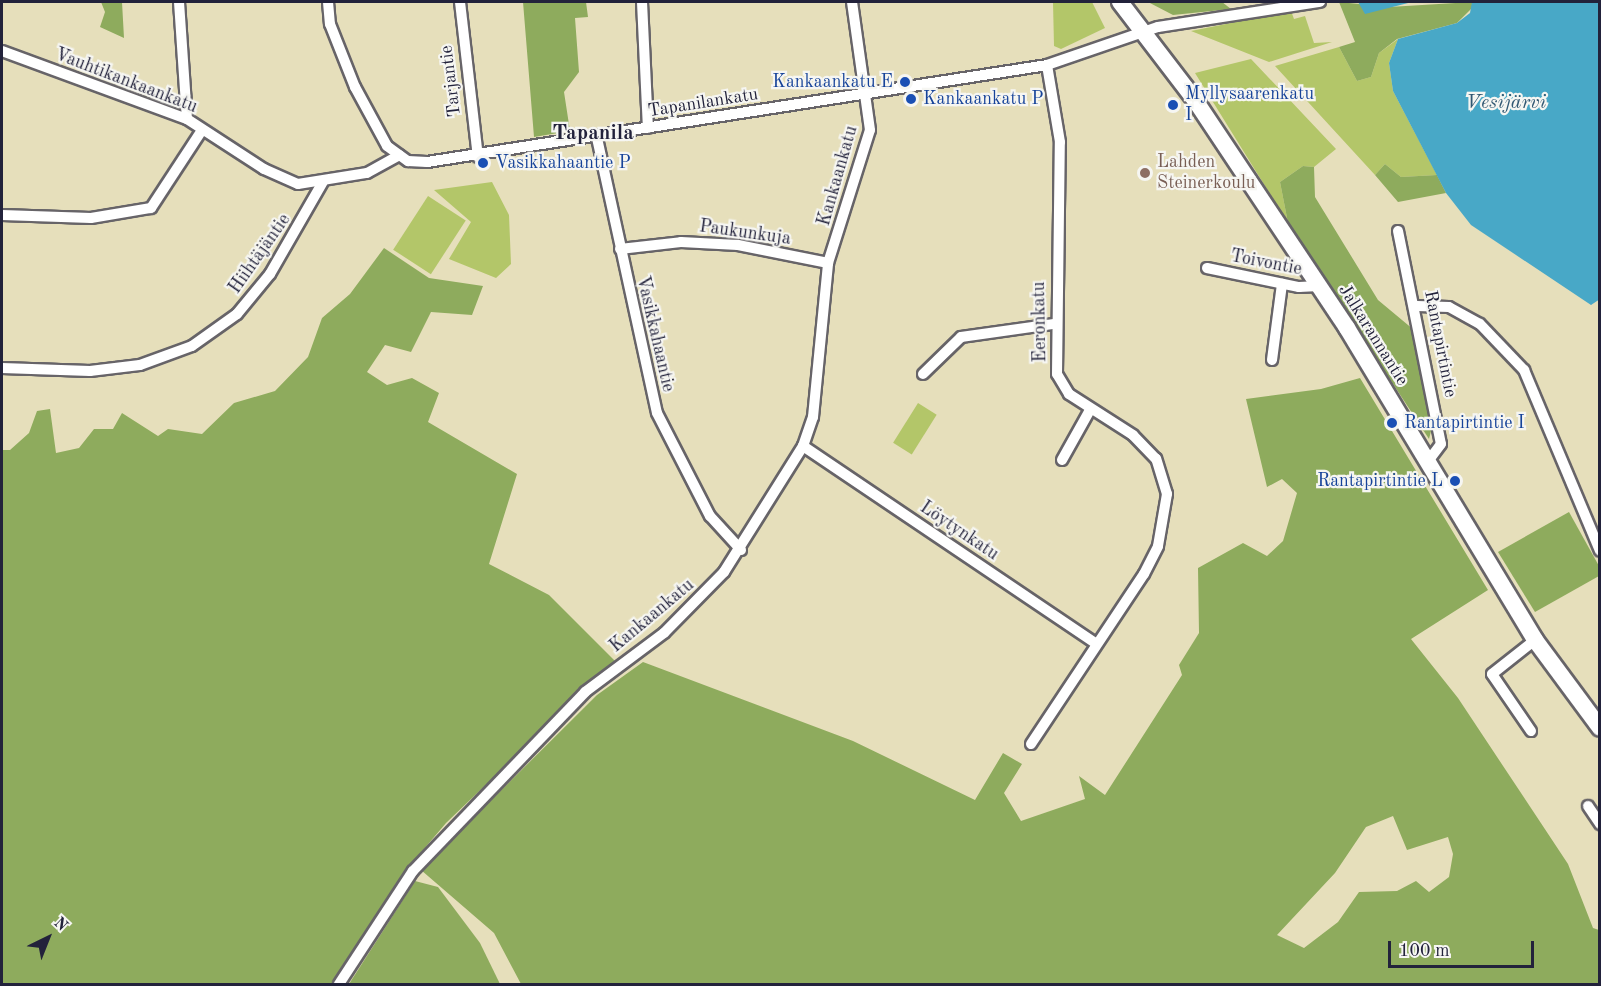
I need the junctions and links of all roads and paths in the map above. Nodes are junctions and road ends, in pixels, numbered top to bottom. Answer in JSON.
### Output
{"nodes":[{"id":1,"x":179,"y":2,"type":"edge"},
{"id":2,"x":328,"y":2,"type":"edge"},
{"id":3,"x":460,"y":2,"type":"edge"},
{"id":4,"x":642,"y":2,"type":"edge"},
{"id":5,"x":852,"y":2,"type":"edge"},
{"id":6,"x":1120,"y":2,"type":"edge"},
{"id":7,"x":1320,"y":2,"type":"edge"},
{"id":8,"x":1143,"y":32,"type":"junction"},
{"id":9,"x":2,"y":51,"type":"edge"},
{"id":10,"x":1047,"y":65,"type":"junction"},
{"id":11,"x":868,"y":95,"type":"junction"},
{"id":12,"x":187,"y":119,"type":"junction"},
{"id":13,"x":648,"y":128,"type":"junction"},
{"id":14,"x":202,"y":130,"type":"junction"},
{"id":15,"x":597,"y":138,"type":"junction"},
{"id":16,"x":399,"y":155,"type":"junction"},
{"id":17,"x":478,"y":157,"type":"junction"},
{"id":18,"x":324,"y":182,"type":"junction"},
{"id":19,"x":2,"y":215,"type":"edge"},
{"id":20,"x":1398,"y":231,"type":"dead end"},
{"id":21,"x":620,"y":249,"type":"junction"},
{"id":22,"x":828,"y":263,"type":"junction"},
{"id":23,"x":1207,"y":268,"type":"dead end"},
{"id":24,"x":1282,"y":284,"type":"junction"},
{"id":25,"x":1319,"y":286,"type":"junction"},
{"id":26,"x":1417,"y":306,"type":"junction"},
{"id":27,"x":1054,"y":324,"type":"junction"},
{"id":28,"x":1272,"y":360,"type":"dead end"},
{"id":29,"x":2,"y":368,"type":"edge"},
{"id":30,"x":923,"y":374,"type":"dead end"},
{"id":31,"x":1090,"y":410,"type":"junction"},
{"id":32,"x":803,"y":446,"type":"junction"},
{"id":33,"x":1062,"y":460,"type":"dead end"},
{"id":34,"x":1429,"y":460,"type":"junction"},
{"id":35,"x":741,"y":550,"type":"junction"},
{"id":36,"x":1599,"y":551,"type":"edge"},
{"id":37,"x":1535,"y":640,"type":"junction"},
{"id":38,"x":1096,"y":644,"type":"junction"},
{"id":39,"x":1599,"y":728,"type":"edge"},
{"id":40,"x":1531,"y":731,"type":"dead end"},
{"id":41,"x":1030,"y":744,"type":"dead end"},
{"id":42,"x":1588,"y":806,"type":"dead end"},
{"id":43,"x":1599,"y":824,"type":"edge"},
{"id":44,"x":339,"y":984,"type":"edge"}],
"edges":[{"from":1,"to":12,"type":"street"},
{"from":2,"to":16,"type":"street"},
{"from":3,"to":17,"type":"street","name":"Tarjantie"},
{"from":4,"to":13,"type":"street"},
{"from":5,"to":11,"type":"street","name":"Kankaankatu"},
{"from":6,"to":8,"type":"main road","name":"Jalkarannantie"},
{"from":7,"to":8,"type":"street","name":"Tapanilankatu"},
{"from":8,"to":10,"type":"street","name":"Tapanilankatu"},
{"from":8,"to":25,"type":"main road","name":"Jalkarannantie"},
{"from":9,"to":12,"type":"street","name":"Vauhtikankaankatu"},
{"from":10,"to":11,"type":"street","name":"Tapanilankatu"},
{"from":10,"to":27,"type":"street","name":"Eeronkatu"},
{"from":11,"to":13,"type":"street","name":"Tapanilankatu"},
{"from":11,"to":22,"type":"street","name":"Kankaankatu"},
{"from":12,"to":14,"type":"street","name":"Vauhtikankaankatu"},
{"from":13,"to":15,"type":"street","name":"Tapanilankatu"},
{"from":14,"to":18,"type":"street","name":"Vauhtikankaankatu"},
{"from":14,"to":19,"type":"street"},
{"from":15,"to":17,"type":"street","name":"Tapanilankatu"},
{"from":15,"to":21,"type":"street","name":"Vasikkahaantie"},
{"from":16,"to":17,"type":"street","name":"Tapanilankatu"},
{"from":16,"to":18,"type":"street","name":"Vauhtikankaankatu"},
{"from":18,"to":29,"type":"street","name":"Hiihtäjäntie"},
{"from":20,"to":26,"type":"street","name":"Rantapirtintie"},
{"from":21,"to":22,"type":"street","name":"Paukunkuja"},
{"from":21,"to":35,"type":"street","name":"Vasikkahaantie"},
{"from":22,"to":32,"type":"street","name":"Kankaankatu"},
{"from":23,"to":24,"type":"street","name":"Toivontie"},
{"from":24,"to":25,"type":"street","name":"Toivontie"},
{"from":24,"to":28,"type":"street"},
{"from":25,"to":34,"type":"main road","name":"Jalkarannantie"},
{"from":26,"to":34,"type":"street","name":"Rantapirtintie"},
{"from":26,"to":36,"type":"street"},
{"from":27,"to":30,"type":"street"},
{"from":27,"to":31,"type":"street","name":"Eeronkatu"},
{"from":31,"to":33,"type":"street"},
{"from":31,"to":38,"type":"street","name":"Eeronkatu"},
{"from":32,"to":35,"type":"street","name":"Kankaankatu"},
{"from":32,"to":38,"type":"street","name":"Löytynkatu"},
{"from":34,"to":37,"type":"main road","name":"Jalkarannantie"},
{"from":35,"to":44,"type":"street","name":"Kankaankatu"},
{"from":37,"to":39,"type":"main road","name":"Jalkarannantie"},
{"from":37,"to":40,"type":"street"},
{"from":38,"to":41,"type":"street","name":"Eeronkatu"},
{"from":42,"to":43,"type":"street"}]}
